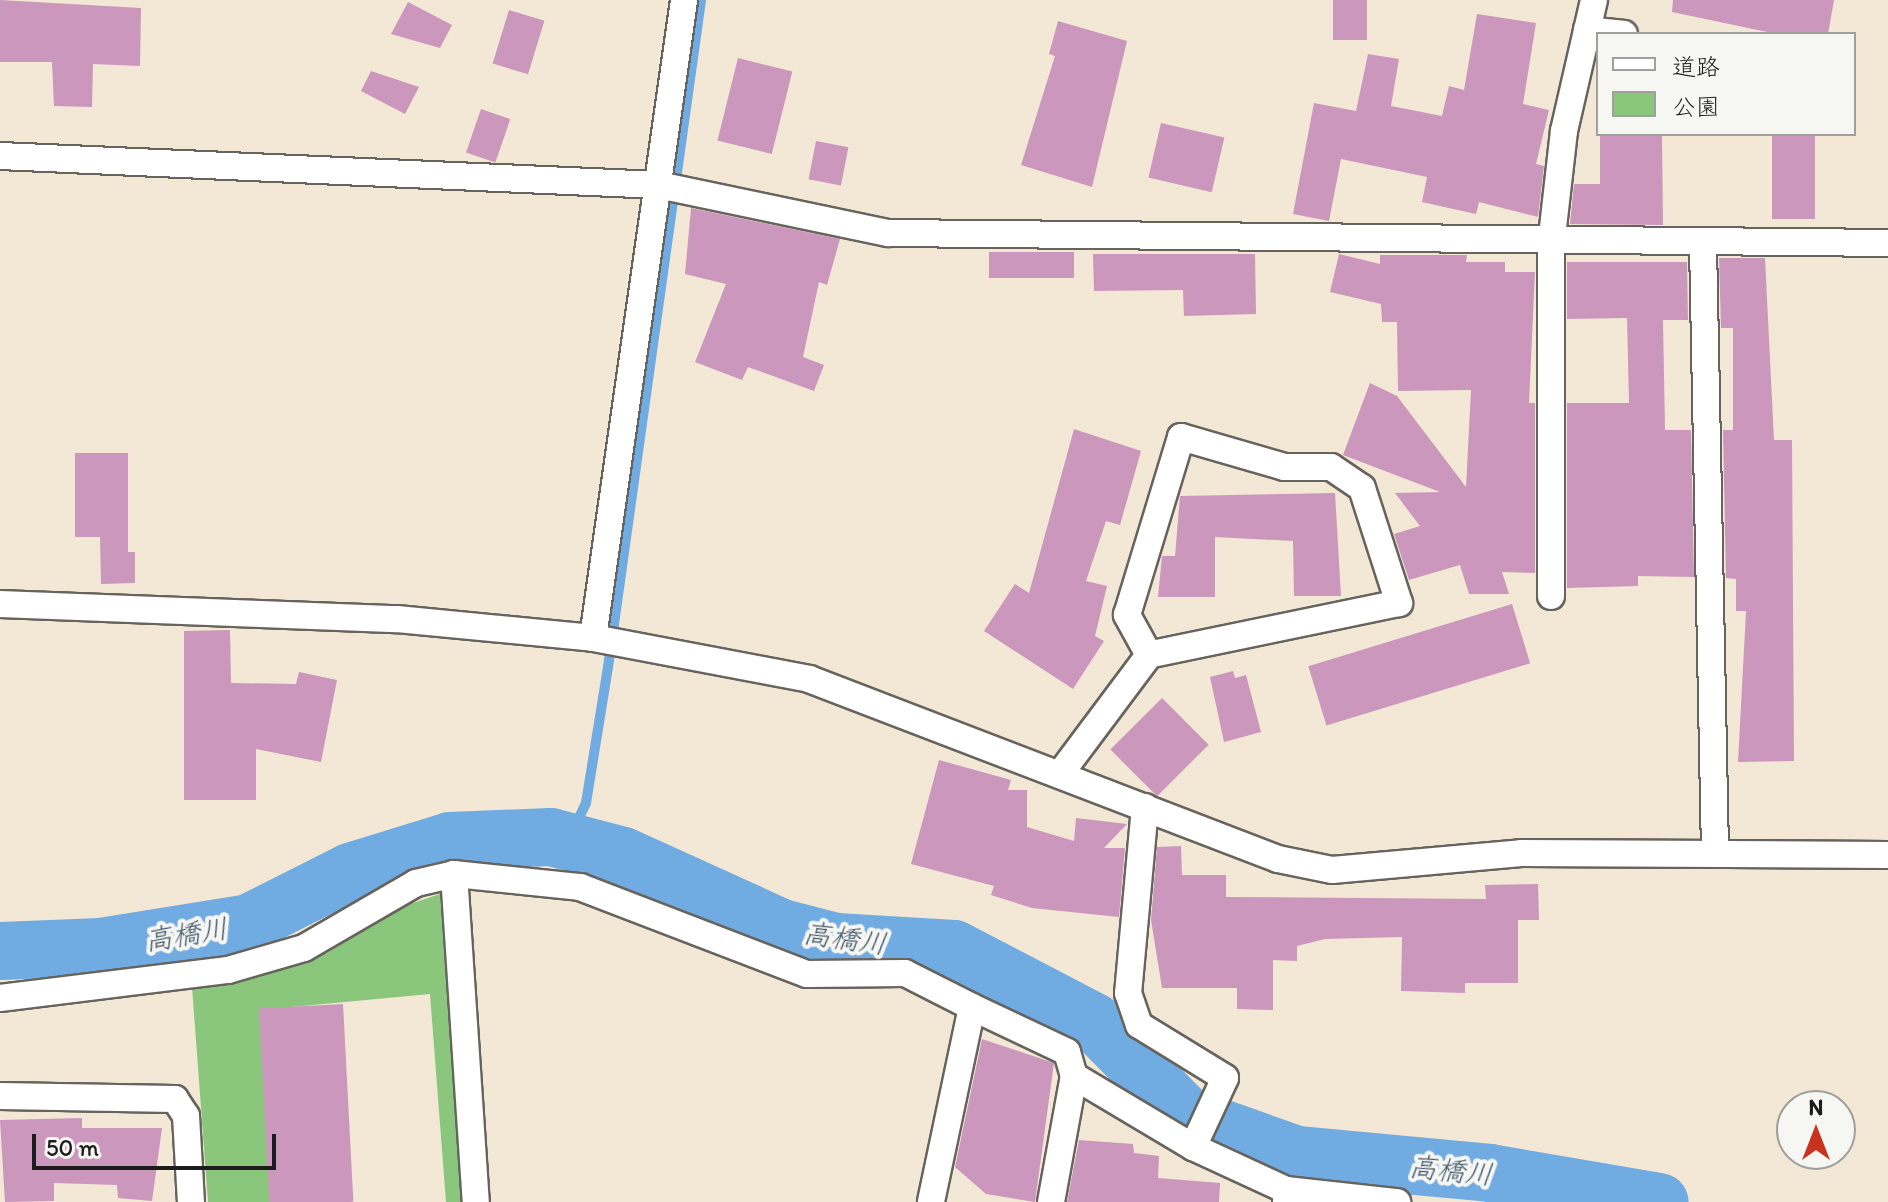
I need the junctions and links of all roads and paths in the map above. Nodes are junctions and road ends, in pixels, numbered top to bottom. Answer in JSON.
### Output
{"nodes":[{"id":1,"x":684,"y":0,"type":"edge"},
{"id":2,"x":1594,"y":0,"type":"edge"},
{"id":3,"x":1587,"y":30,"type":"junction"},
{"id":4,"x":1606,"y":32,"type":"edge"},
{"id":5,"x":0,"y":156,"type":"edge"},
{"id":6,"x":658,"y":185,"type":"junction"},
{"id":7,"x":1888,"y":243,"type":"edge"},
{"id":8,"x":1703,"y":244,"type":"junction"},
{"id":9,"x":1551,"y":245,"type":"junction"},
{"id":10,"x":1551,"y":596,"type":"dead end"},
{"id":11,"x":0,"y":604,"type":"edge"},
{"id":12,"x":593,"y":638,"type":"junction"},
{"id":13,"x":1149,"y":655,"type":"junction"},
{"id":14,"x":1060,"y":774,"type":"junction"},
{"id":15,"x":1145,"y":807,"type":"junction"},
{"id":16,"x":1715,"y":854,"type":"junction"},
{"id":17,"x":1888,"y":855,"type":"edge"},
{"id":18,"x":454,"y":874,"type":"junction"},
{"id":19,"x":0,"y":998,"type":"edge"},
{"id":20,"x":972,"y":1007,"type":"junction"},
{"id":21,"x":1074,"y":1076,"type":"junction"},
{"id":22,"x":0,"y":1096,"type":"edge"},
{"id":23,"x":1193,"y":1147,"type":"junction"},
{"id":24,"x":1286,"y":1196,"type":"edge"},
{"id":25,"x":191,"y":1202,"type":"edge"},
{"id":26,"x":476,"y":1202,"type":"edge"},
{"id":27,"x":931,"y":1202,"type":"edge"},
{"id":28,"x":1051,"y":1202,"type":"edge"},
{"id":29,"x":1397,"y":1202,"type":"edge"}],
"edges":[{"from":1,"to":6,"type":"street"},
{"from":2,"to":3,"type":"street"},
{"from":3,"to":4,"type":"street"},
{"from":3,"to":9,"type":"street"},
{"from":5,"to":6,"type":"street"},
{"from":6,"to":9,"type":"street"},
{"from":6,"to":12,"type":"street"},
{"from":7,"to":8,"type":"street"},
{"from":8,"to":9,"type":"street"},
{"from":8,"to":16,"type":"street"},
{"from":9,"to":10,"type":"street"},
{"from":11,"to":12,"type":"street"},
{"from":12,"to":14,"type":"street"},
{"from":13,"to":13,"type":"street"},
{"from":13,"to":14,"type":"street"},
{"from":14,"to":15,"type":"street"},
{"from":15,"to":16,"type":"street"},
{"from":15,"to":23,"type":"street"},
{"from":16,"to":17,"type":"street"},
{"from":18,"to":19,"type":"street"},
{"from":18,"to":20,"type":"street"},
{"from":18,"to":26,"type":"street"},
{"from":20,"to":21,"type":"street"},
{"from":20,"to":27,"type":"street"},
{"from":21,"to":23,"type":"street"},
{"from":21,"to":28,"type":"street"},
{"from":22,"to":25,"type":"street"},
{"from":23,"to":24,"type":"street"},
{"from":24,"to":29,"type":"street"}]}
